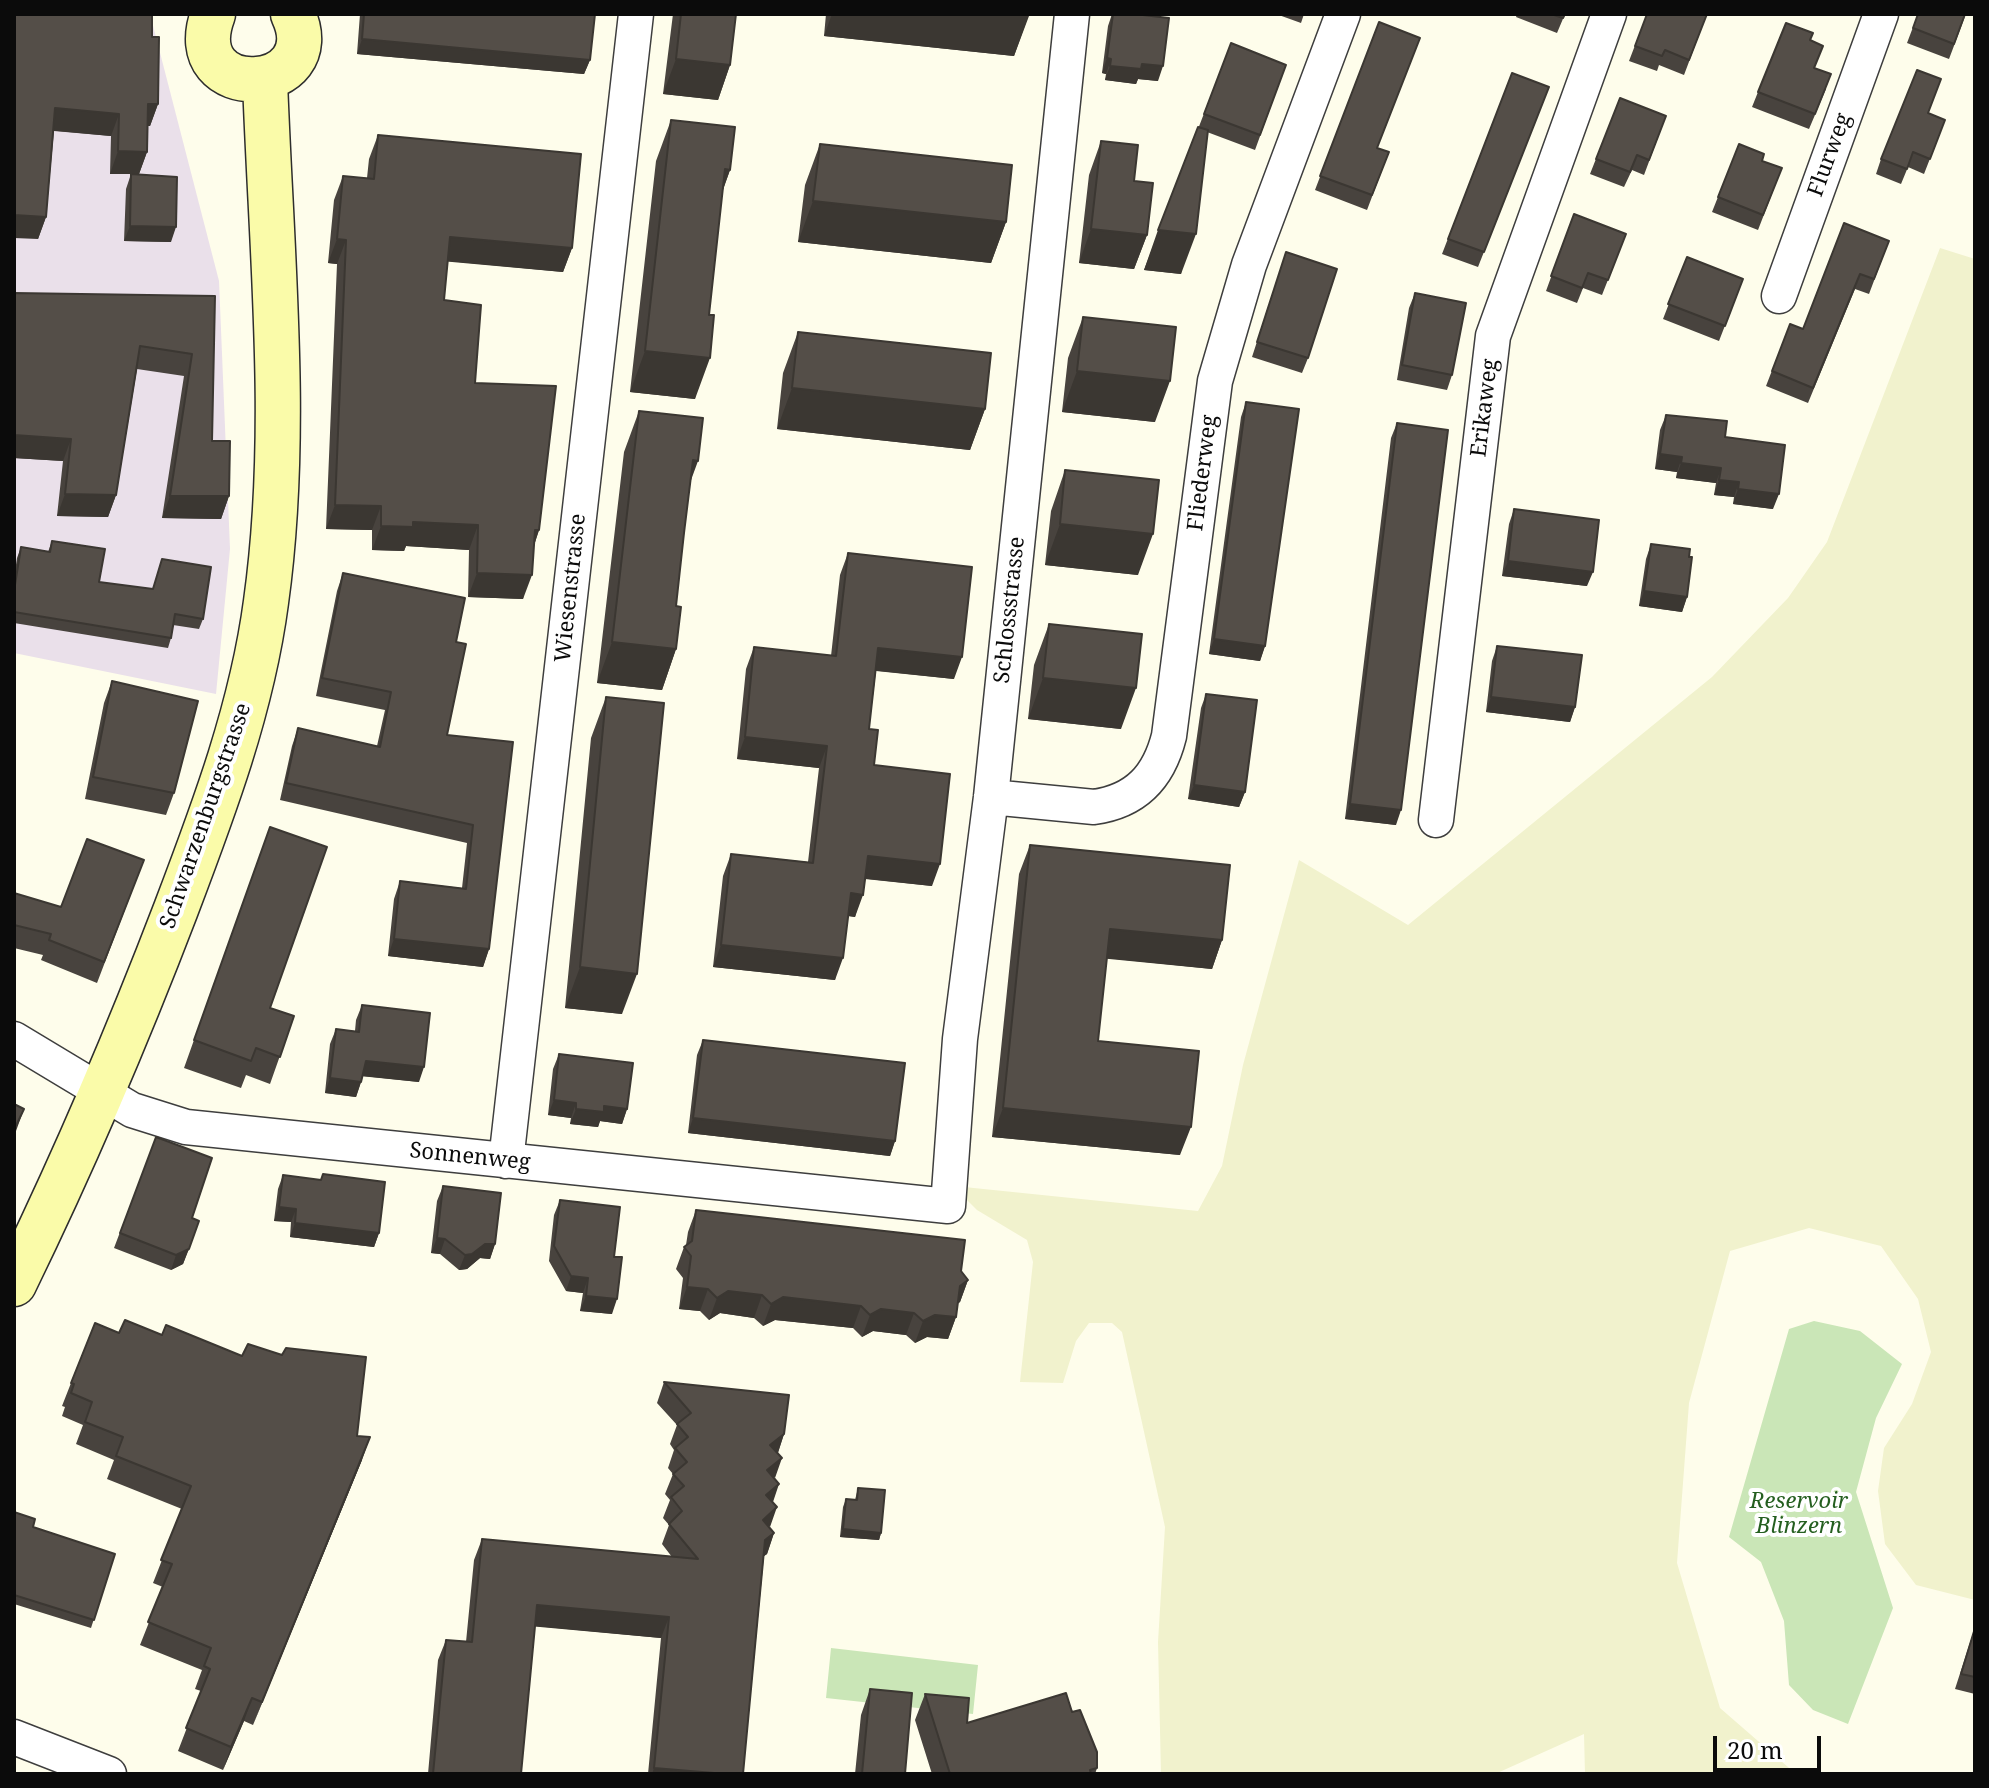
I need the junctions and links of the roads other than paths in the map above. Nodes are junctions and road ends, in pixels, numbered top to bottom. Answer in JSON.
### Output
{"nodes":[{"id":1,"x":213,"y":14,"type":"edge"},
{"id":2,"x":293,"y":14,"type":"edge"},
{"id":3,"x":636,"y":14,"type":"edge"},
{"id":4,"x":1072,"y":14,"type":"edge"},
{"id":5,"x":1343,"y":14,"type":"edge"},
{"id":6,"x":1609,"y":14,"type":"edge"},
{"id":7,"x":1881,"y":14,"type":"edge"},
{"id":8,"x":265,"y":80,"type":"junction"},
{"id":9,"x":1779,"y":296,"type":"dead end"},
{"id":10,"x":991,"y":797,"type":"junction"},
{"id":11,"x":1436,"y":820,"type":"dead end"},
{"id":12,"x":14,"y":1039,"type":"edge"},
{"id":13,"x":103,"y":1093,"type":"junction"},
{"id":14,"x":506,"y":1161,"type":"junction"},
{"id":15,"x":948,"y":1206,"type":"joint"},
{"id":16,"x":14,"y":1284,"type":"edge"},
{"id":17,"x":14,"y":1737,"type":"edge"},
{"id":18,"x":109,"y":1774,"type":"edge"}],
"edges":[{"from":1,"to":8,"type":"main road"},
{"from":2,"to":8,"type":"main road"},
{"from":3,"to":14,"type":"street","name":"Wiesenstrasse"},
{"from":4,"to":10,"type":"street","name":"Schlossstrasse"},
{"from":5,"to":10,"type":"street","name":"Fliederweg"},
{"from":6,"to":11,"type":"street","name":"Erikaweg"},
{"from":7,"to":9,"type":"street","name":"Flurweg"},
{"from":8,"to":13,"type":"main road","name":"Schwarzenburgstrasse"},
{"from":10,"to":15,"type":"street","name":"Schlossstrasse"},
{"from":12,"to":13,"type":"street","name":"Sonnenweg"},
{"from":13,"to":14,"type":"street","name":"Sonnenweg"},
{"from":13,"to":16,"type":"main road","name":"Schwarzenburgstrasse"},
{"from":14,"to":15,"type":"street","name":"Sonnenweg"},
{"from":17,"to":18,"type":"street"}]}
